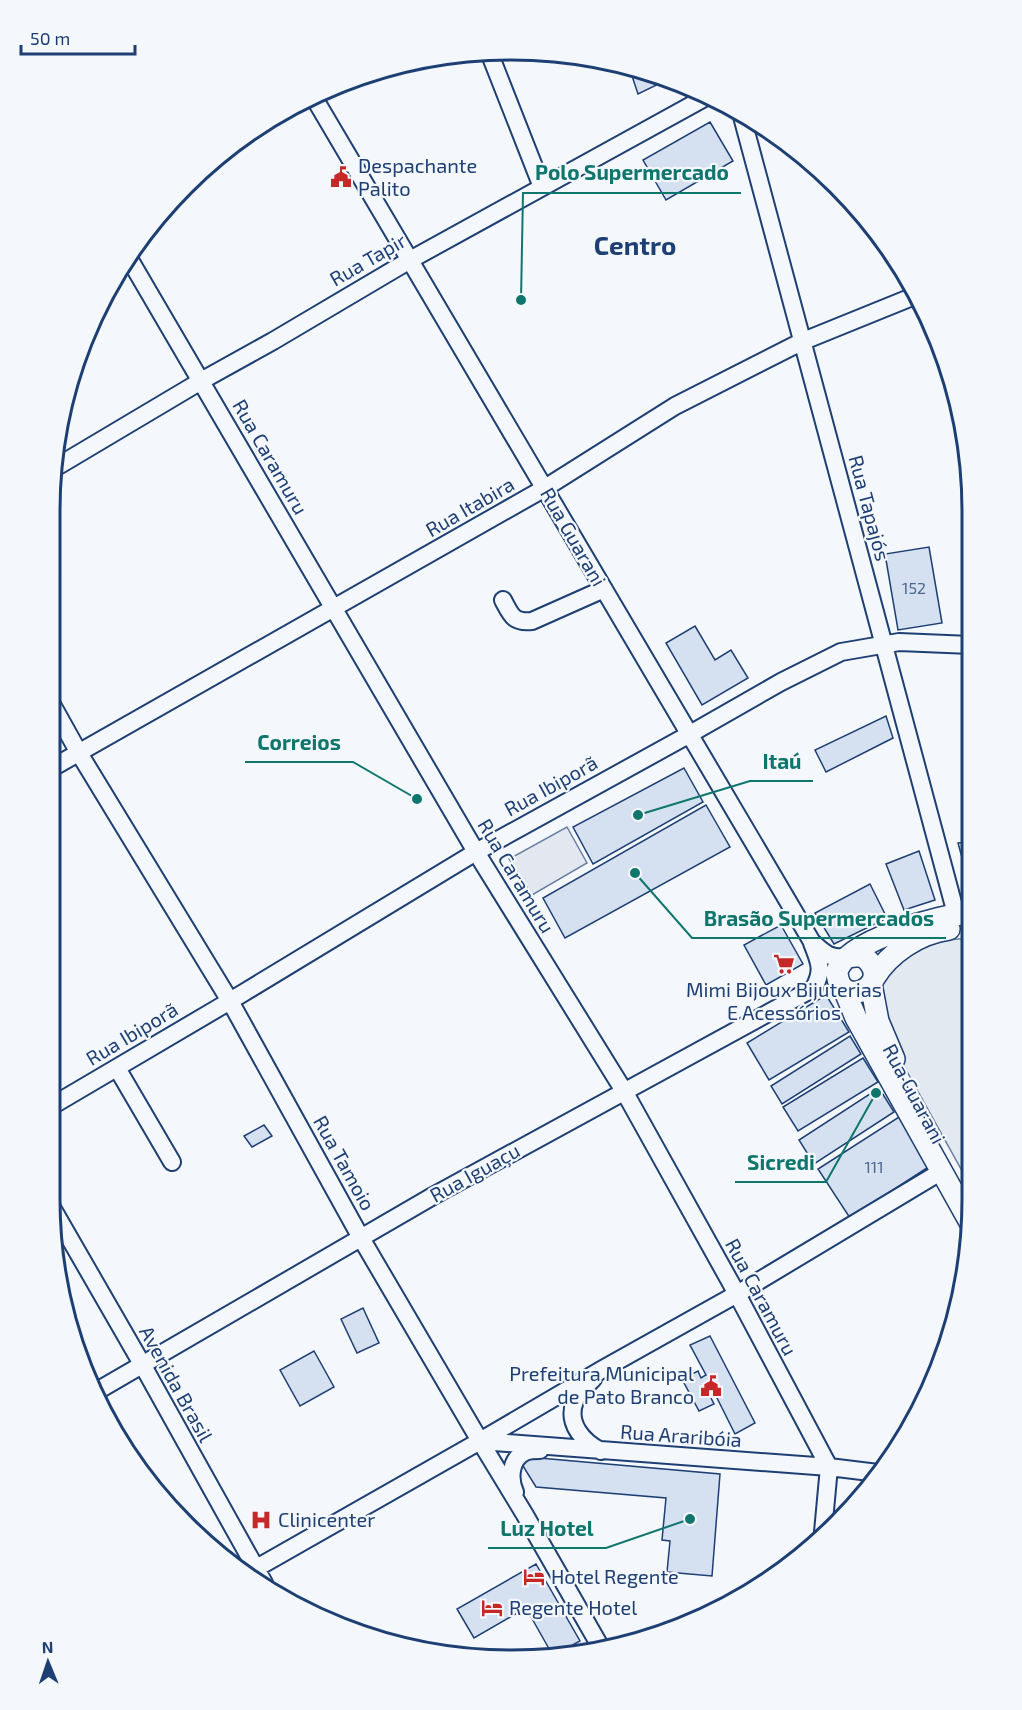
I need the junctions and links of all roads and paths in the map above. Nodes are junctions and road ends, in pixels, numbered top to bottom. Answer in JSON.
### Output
{"nodes":[{"id":1,"x":492,"y":61,"type":"edge"},
{"id":2,"x":698,"y":101,"type":"edge"},
{"id":3,"x":318,"y":104,"type":"edge"},
{"id":4,"x":744,"y":124,"type":"edge"},
{"id":5,"x":542,"y":187,"type":"junction"},
{"id":6,"x":410,"y":260,"type":"junction"},
{"id":7,"x":133,"y":265,"type":"edge"},
{"id":8,"x":908,"y":299,"type":"edge"},
{"id":9,"x":801,"y":342,"type":"junction"},
{"id":10,"x":201,"y":381,"type":"junction"},
{"id":11,"x":63,"y":463,"type":"edge"},
{"id":12,"x":545,"y":488,"type":"junction"},
{"id":13,"x":604,"y":589,"type":"junction"},
{"id":14,"x":503,"y":600,"type":"dead end"},
{"id":15,"x":335,"y":608,"type":"junction"},
{"id":16,"x":885,"y":644,"type":"junction"},
{"id":17,"x":962,"y":645,"type":"edge"},
{"id":18,"x":60,"y":719,"type":"edge"},
{"id":19,"x":690,"y":734,"type":"junction"},
{"id":20,"x":79,"y":753,"type":"junction"},
{"id":21,"x":60,"y":763,"type":"edge"},
{"id":22,"x":476,"y":852,"type":"junction"},
{"id":23,"x":962,"y":904,"type":"edge"},
{"id":24,"x":962,"y":918,"type":"edge"},
{"id":25,"x":962,"y":920,"type":"edge"},
{"id":26,"x":812,"y":942,"type":"junction"},
{"id":27,"x":848,"y":957,"type":"junction"},
{"id":28,"x":872,"y":981,"type":"junction"},
{"id":29,"x":814,"y":988,"type":"junction"},
{"id":30,"x":844,"y":989,"type":"junction"},
{"id":31,"x":230,"y":1000,"type":"junction"},
{"id":32,"x":117,"y":1068,"type":"junction"},
{"id":33,"x":624,"y":1091,"type":"junction"},
{"id":34,"x":60,"y":1101,"type":"edge"},
{"id":35,"x":172,"y":1162,"type":"dead end"},
{"id":36,"x":942,"y":1171,"type":"junction"},
{"id":37,"x":962,"y":1181,"type":"edge"},
{"id":38,"x":962,"y":1206,"type":"edge"},
{"id":39,"x":61,"y":1223,"type":"edge"},
{"id":40,"x":362,"y":1238,"type":"junction"},
{"id":41,"x":737,"y":1294,"type":"junction"},
{"id":42,"x":142,"y":1364,"type":"junction"},
{"id":43,"x":603,"y":1369,"type":"junction"},
{"id":44,"x":102,"y":1388,"type":"edge"},
{"id":45,"x":480,"y":1441,"type":"junction"},
{"id":46,"x":570,"y":1449,"type":"junction"},
{"id":47,"x":602,"y":1451,"type":"junction"},
{"id":48,"x":829,"y":1467,"type":"junction"},
{"id":49,"x":870,"y":1472,"type":"edge"},
{"id":50,"x":525,"y":1515,"type":"junction"},
{"id":51,"x":824,"y":1524,"type":"edge"},
{"id":52,"x":247,"y":1565,"type":"edge"},
{"id":53,"x":253,"y":1569,"type":"edge"},
{"id":54,"x":597,"y":1641,"type":"edge"}],
"edges":[{"from":1,"to":5,"type":"street"},
{"from":2,"to":5,"type":"street","name":"Rua Tapir"},
{"from":3,"to":6,"type":"street","name":"Rua Guarani"},
{"from":4,"to":9,"type":"street","name":"Rua Tapajós"},
{"from":5,"to":6,"type":"street","name":"Rua Tapir"},
{"from":6,"to":10,"type":"street","name":"Rua Tapir"},
{"from":6,"to":12,"type":"street","name":"Rua Guarani"},
{"from":7,"to":10,"type":"street","name":"Rua Caramuru"},
{"from":8,"to":9,"type":"street","name":"Rua Itabira"},
{"from":9,"to":12,"type":"street","name":"Rua Itabira"},
{"from":9,"to":16,"type":"street","name":"Rua Tapajós"},
{"from":10,"to":11,"type":"street","name":"Rua Tapir"},
{"from":10,"to":15,"type":"street","name":"Rua Caramuru"},
{"from":12,"to":13,"type":"street","name":"Rua Guarani"},
{"from":12,"to":15,"type":"street","name":"Rua Itabira"},
{"from":13,"to":14,"type":"street"},
{"from":13,"to":19,"type":"street","name":"Rua Guarani"},
{"from":15,"to":20,"type":"street","name":"Rua Itabira"},
{"from":15,"to":22,"type":"street","name":"Rua Caramuru"},
{"from":16,"to":17,"type":"street","name":"Rua Ibiporã"},
{"from":16,"to":19,"type":"street","name":"Rua Ibiporã"},
{"from":16,"to":23,"type":"street","name":"Rua Tapajós"},
{"from":18,"to":20,"type":"street","name":"Rua Tamoio"},
{"from":19,"to":22,"type":"street","name":"Rua Ibiporã"},
{"from":19,"to":26,"type":"street","name":"Rua Guarani"},
{"from":20,"to":21,"type":"street","name":"Rua Itabira"},
{"from":20,"to":31,"type":"street","name":"Rua Tamoio"},
{"from":22,"to":31,"type":"street","name":"Rua Ibiporã"},
{"from":22,"to":33,"type":"street","name":"Rua Caramuru"},
{"from":24,"to":27,"type":"main road"},
{"from":25,"to":28,"type":"main road"},
{"from":26,"to":27,"type":"street","name":"Rua Guarani"},
{"from":26,"to":29,"type":"street"},
{"from":27,"to":28,"type":"main road"},
{"from":27,"to":30,"type":"main road"},
{"from":28,"to":30,"type":"main road"},
{"from":28,"to":37,"type":"main road","name":"Rua Guarani"},
{"from":29,"to":30,"type":"street"},
{"from":29,"to":33,"type":"street","name":"Rua Iguaçu"},
{"from":30,"to":36,"type":"main road","name":"Rua Guarani"},
{"from":31,"to":32,"type":"street","name":"Rua Ibiporã"},
{"from":31,"to":40,"type":"street","name":"Rua Tamoio"},
{"from":32,"to":34,"type":"street","name":"Rua Ibiporã"},
{"from":32,"to":35,"type":"street"},
{"from":33,"to":40,"type":"street","name":"Rua Iguaçu"},
{"from":33,"to":41,"type":"street","name":"Rua Caramuru"},
{"from":36,"to":38,"type":"main road","name":"Rua Guarani"},
{"from":36,"to":41,"type":"street"},
{"from":39,"to":42,"type":"street","name":"Avenida Brasil"},
{"from":40,"to":42,"type":"street","name":"Rua Iguaçu"},
{"from":40,"to":45,"type":"street","name":"Rua Tamoio"},
{"from":41,"to":43,"type":"street"},
{"from":41,"to":48,"type":"street","name":"Rua Caramuru"},
{"from":42,"to":44,"type":"street","name":"Rua Iguaçu"},
{"from":42,"to":52,"type":"street","name":"Avenida Brasil"},
{"from":43,"to":45,"type":"street"},
{"from":43,"to":47,"type":"street"},
{"from":45,"to":46,"type":"street","name":"Rua Araribóia"},
{"from":45,"to":50,"type":"street","name":"Rua Tamoio"},
{"from":45,"to":53,"type":"street"},
{"from":46,"to":47,"type":"street","name":"Rua Araribóia"},
{"from":46,"to":50,"type":"street"},
{"from":47,"to":48,"type":"street","name":"Rua Araribóia"},
{"from":48,"to":49,"type":"street","name":"Rua Araribóia"},
{"from":48,"to":51,"type":"street"},
{"from":50,"to":54,"type":"street","name":"Rua Tamoio"}]}
